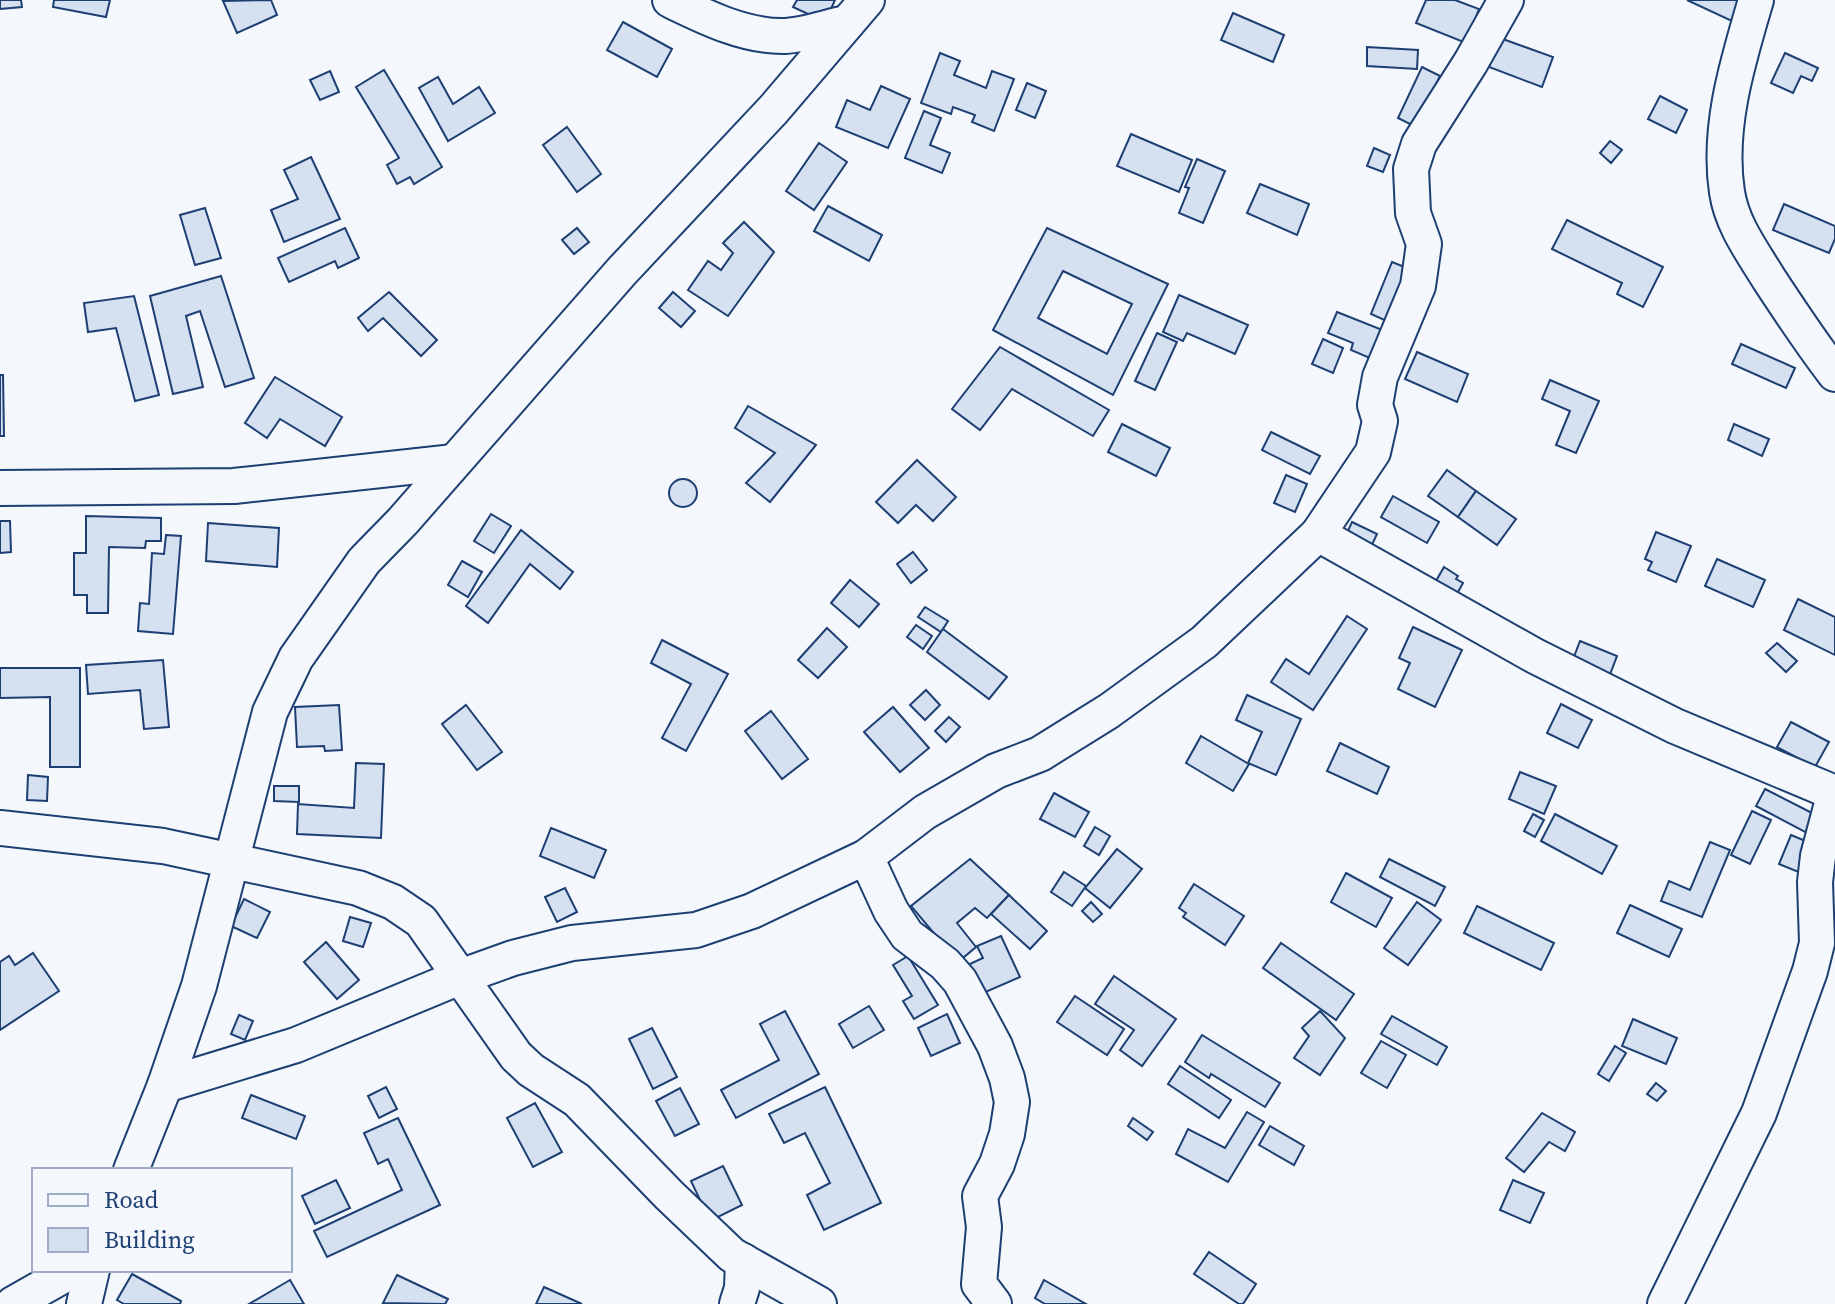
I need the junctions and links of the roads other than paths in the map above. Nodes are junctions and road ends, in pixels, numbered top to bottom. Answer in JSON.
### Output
{"nodes":[{"id":1,"x":670,"y":0,"type":"edge"},
{"id":2,"x":1506,"y":0,"type":"edge"},
{"id":3,"x":1756,"y":0,"type":"edge"},
{"id":4,"x":857,"y":12,"type":"edge"},
{"id":5,"x":1835,"y":374,"type":"edge"},
{"id":6,"x":454,"y":462,"type":"junction"},
{"id":7,"x":0,"y":488,"type":"edge"},
{"id":8,"x":1318,"y":534,"type":"junction"},
{"id":9,"x":1835,"y":793,"type":"edge"},
{"id":10,"x":0,"y":828,"type":"edge"},
{"id":11,"x":866,"y":857,"type":"junction"},
{"id":12,"x":231,"y":862,"type":"junction"},
{"id":13,"x":460,"y":977,"type":"junction"},
{"id":14,"x":165,"y":1085,"type":"junction"},
{"id":15,"x":132,"y":1168,"type":"edge"},
{"id":16,"x":743,"y":1261,"type":"junction"},
{"id":17,"x":69,"y":1272,"type":"edge"},
{"id":18,"x":92,"y":1272,"type":"edge"},
{"id":19,"x":13,"y":1304,"type":"edge"},
{"id":20,"x":84,"y":1304,"type":"edge"},
{"id":21,"x":737,"y":1304,"type":"edge"},
{"id":22,"x":819,"y":1304,"type":"edge"},
{"id":23,"x":994,"y":1304,"type":"edge"},
{"id":24,"x":1665,"y":1304,"type":"edge"}],
"edges":[{"from":1,"to":4,"type":"street"},
{"from":2,"to":8,"type":"street"},
{"from":3,"to":5,"type":"street"},
{"from":4,"to":6,"type":"street"},
{"from":6,"to":7,"type":"street"},
{"from":6,"to":12,"type":"street"},
{"from":8,"to":9,"type":"street"},
{"from":8,"to":11,"type":"street"},
{"from":9,"to":24,"type":"street"},
{"from":10,"to":12,"type":"street"},
{"from":11,"to":13,"type":"street"},
{"from":11,"to":23,"type":"street"},
{"from":12,"to":13,"type":"street"},
{"from":12,"to":14,"type":"street"},
{"from":13,"to":14,"type":"street"},
{"from":13,"to":16,"type":"street"},
{"from":14,"to":15,"type":"street"},
{"from":16,"to":21,"type":"street"},
{"from":16,"to":22,"type":"street"},
{"from":17,"to":19,"type":"street"},
{"from":18,"to":20,"type":"street"}]}
